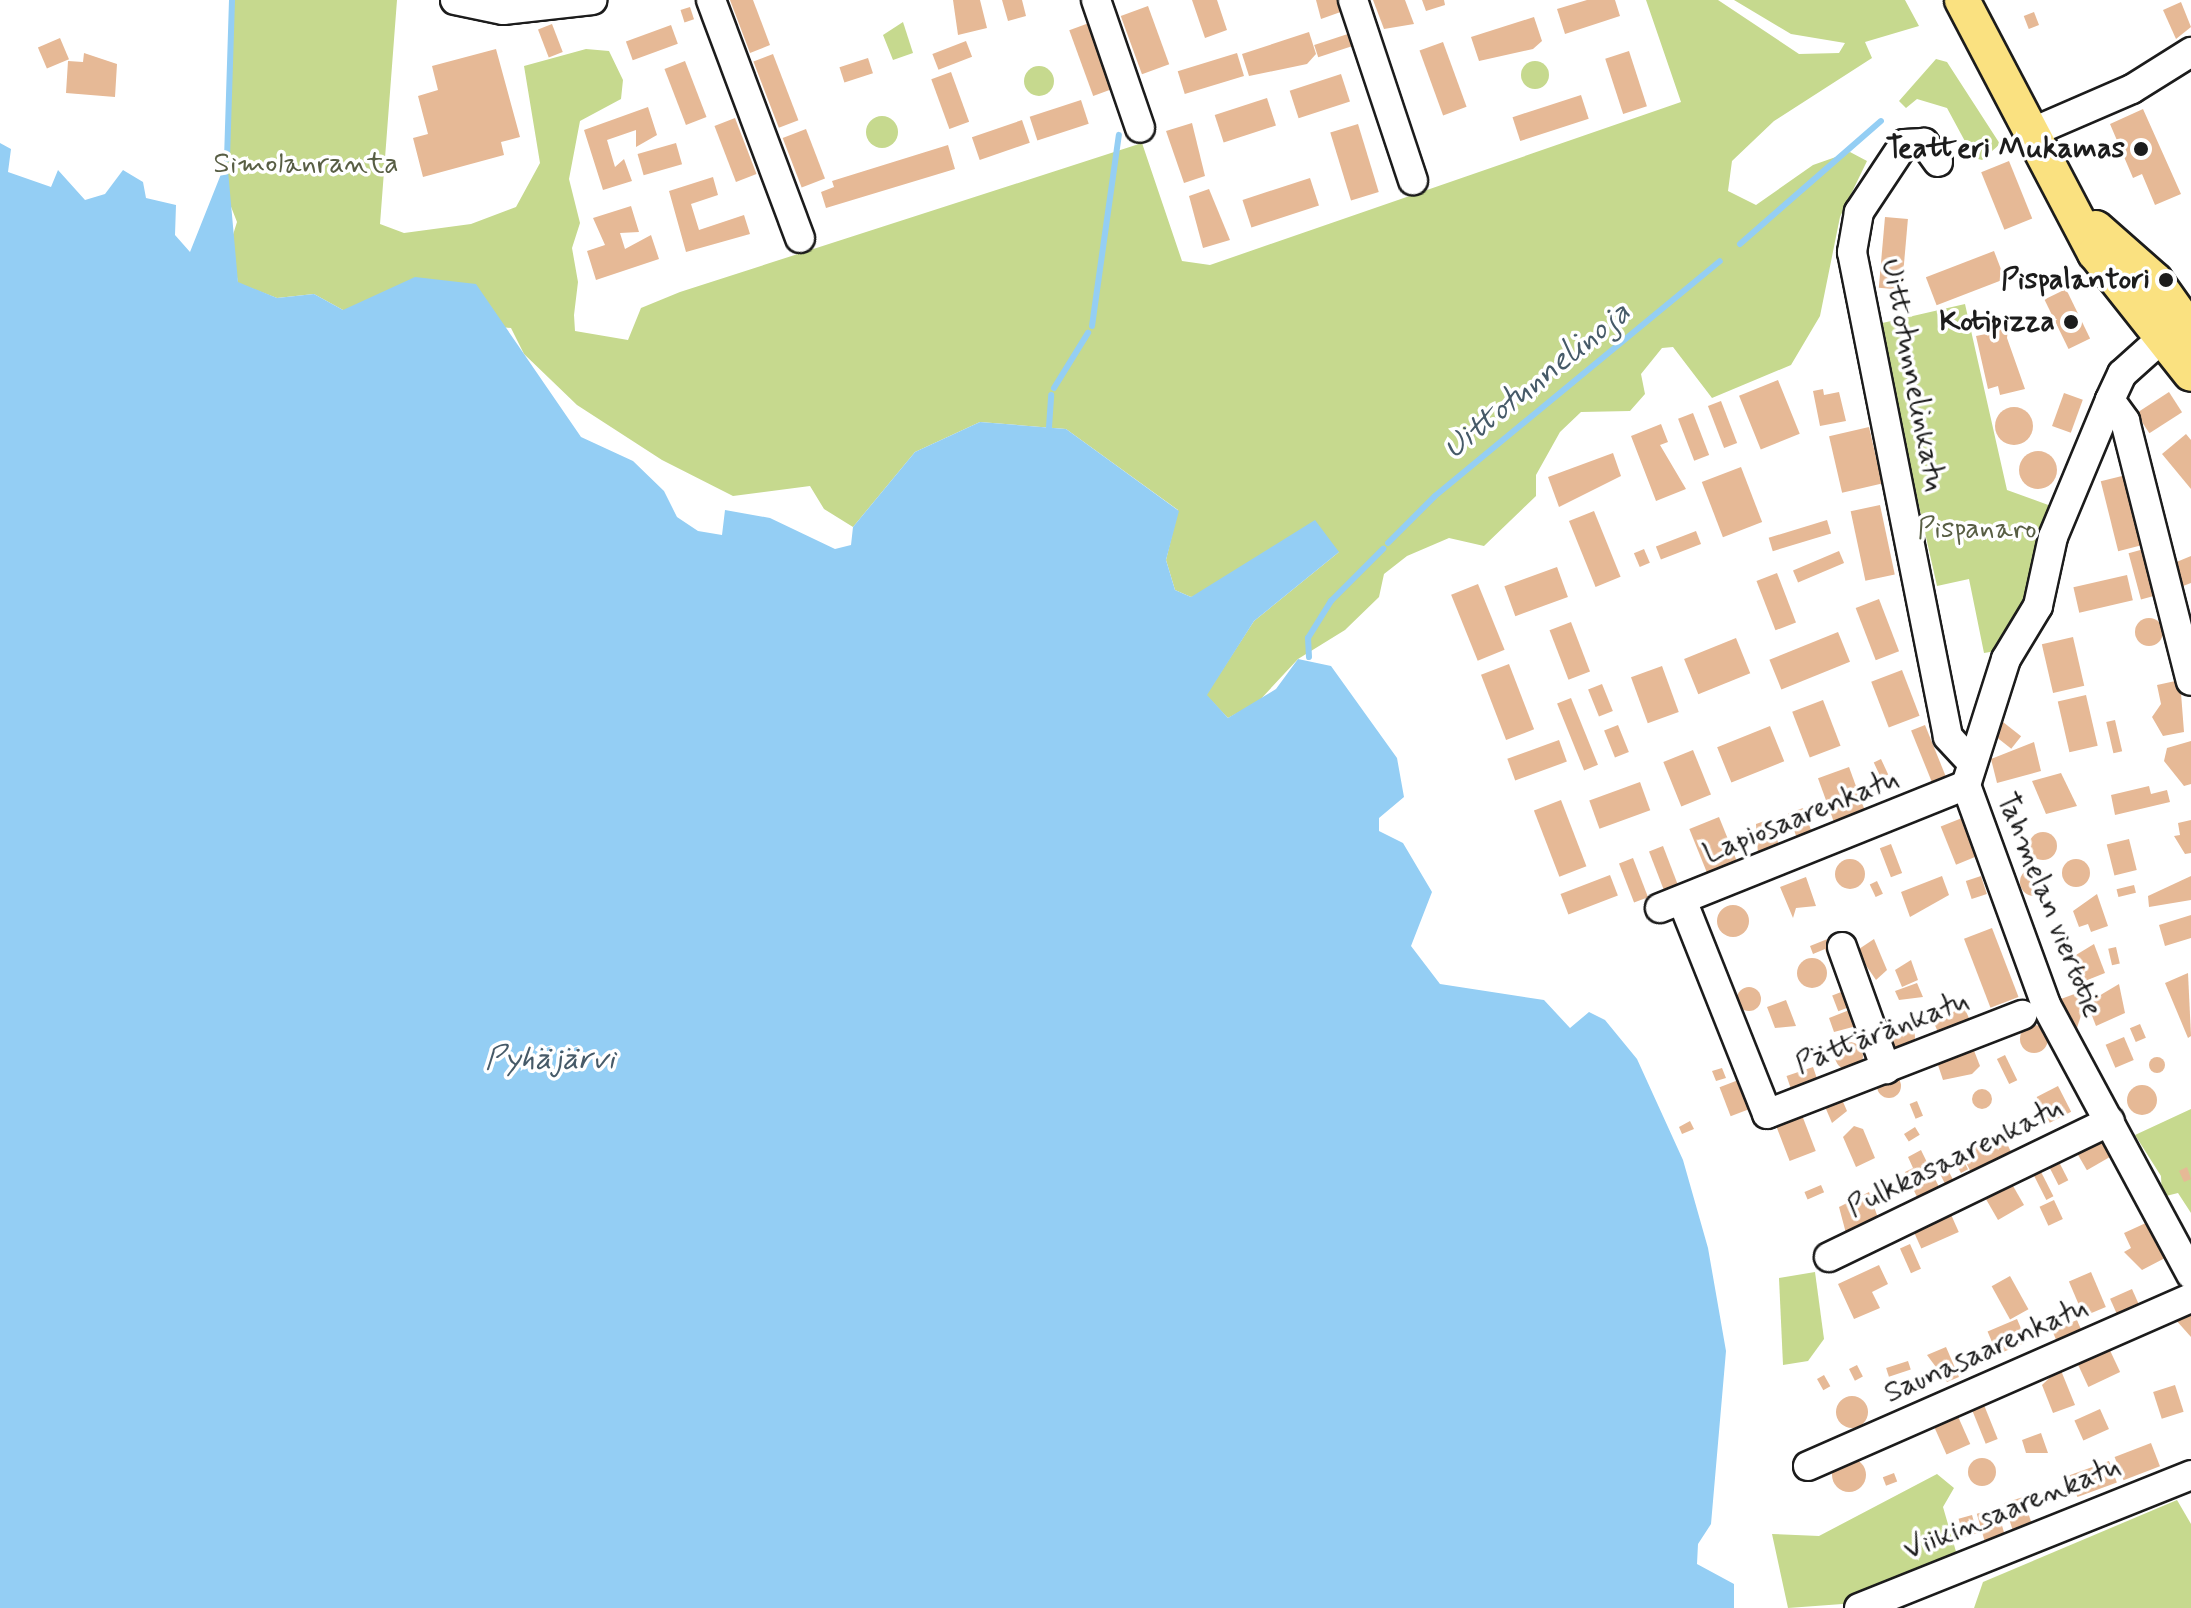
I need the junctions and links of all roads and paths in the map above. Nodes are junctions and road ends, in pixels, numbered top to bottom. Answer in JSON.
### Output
{"nodes":[{"id":1,"x":455,"y":0,"type":"edge"},
{"id":2,"x":592,"y":0,"type":"edge"},
{"id":3,"x":711,"y":0,"type":"edge"},
{"id":4,"x":1096,"y":0,"type":"edge"},
{"id":5,"x":1353,"y":0,"type":"edge"},
{"id":6,"x":1962,"y":0,"type":"edge"},
{"id":7,"x":2191,"y":52,"type":"edge"},
{"id":8,"x":1140,"y":128,"type":"dead end"},
{"id":9,"x":2028,"y":134,"type":"junction"},
{"id":10,"x":1938,"y":162,"type":"dead end"},
{"id":11,"x":1413,"y":180,"type":"dead end"},
{"id":12,"x":800,"y":238,"type":"dead end"},
{"id":13,"x":2176,"y":335,"type":"edge"},
{"id":14,"x":2191,"y":374,"type":"edge"},
{"id":15,"x":2110,"y":400,"type":"junction"},
{"id":16,"x":2187,"y":644,"type":"edge"},
{"id":17,"x":2191,"y":681,"type":"edge"},
{"id":18,"x":1968,"y":774,"type":"junction"},
{"id":19,"x":1842,"y":947,"type":"dead end"},
{"id":20,"x":2022,"y":1015,"type":"dead end"},
{"id":21,"x":1886,"y":1069,"type":"junction"},
{"id":22,"x":1767,"y":1114,"type":"joint"},
{"id":23,"x":2110,"y":1121,"type":"junction"},
{"id":24,"x":1829,"y":1257,"type":"dead end"},
{"id":25,"x":2191,"y":1274,"type":"edge"},
{"id":26,"x":2191,"y":1298,"type":"edge"},
{"id":27,"x":1808,"y":1466,"type":"dead end"},
{"id":28,"x":2191,"y":1475,"type":"edge"},
{"id":29,"x":1859,"y":1608,"type":"edge"}],
"edges":[{"from":1,"to":2,"type":"street"},
{"from":3,"to":12,"type":"street"},
{"from":4,"to":8,"type":"street"},
{"from":5,"to":11,"type":"street"},
{"from":6,"to":9,"type":"main road"},
{"from":7,"to":9,"type":"street"},
{"from":9,"to":13,"type":"main road"},
{"from":10,"to":18,"type":"street","name":"Uittotunnelinkatu"},
{"from":13,"to":14,"type":"main road"},
{"from":13,"to":15,"type":"street","name":"Tahmelan viertotie"},
{"from":15,"to":16,"type":"street"},
{"from":15,"to":18,"type":"street","name":"Tahmelan viertotie"},
{"from":16,"to":17,"type":"street"},
{"from":18,"to":22,"type":"street","name":"Lapiosaarenkatu"},
{"from":18,"to":23,"type":"street","name":"Tahmelan viertotie"},
{"from":19,"to":21,"type":"street"},
{"from":20,"to":21,"type":"street","name":"Pättäränkatu"},
{"from":21,"to":22,"type":"street","name":"Pättäränkatu"},
{"from":23,"to":24,"type":"street","name":"Pulkkasaarenkatu"},
{"from":23,"to":25,"type":"street","name":"Tahmelan viertotie"},
{"from":26,"to":27,"type":"street","name":"Saunasaarenkatu"},
{"from":28,"to":29,"type":"street","name":"Viikinsaarenkatu"}]}
